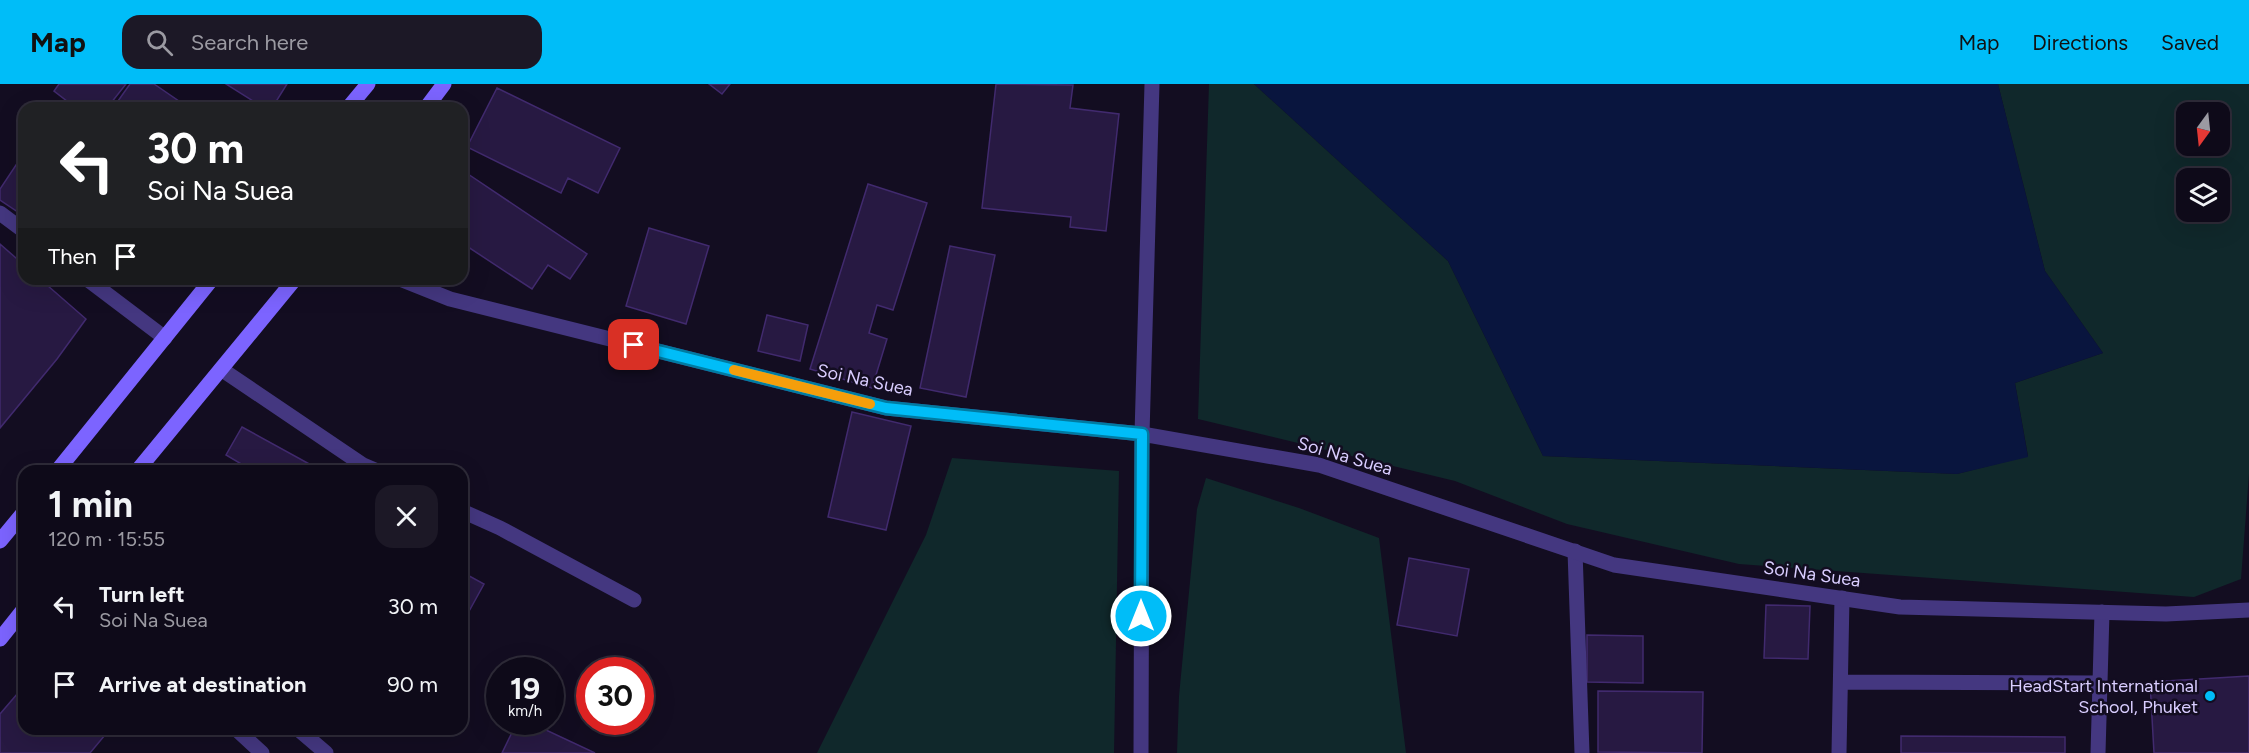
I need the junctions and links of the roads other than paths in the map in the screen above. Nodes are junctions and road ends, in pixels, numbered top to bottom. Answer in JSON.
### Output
{"nodes":[{"id":1,"x":368,"y":84,"type":"edge"},
{"id":2,"x":444,"y":84,"type":"edge"},
{"id":3,"x":1152,"y":84,"type":"edge"},
{"id":4,"x":353,"y":102,"type":"edge"},
{"id":5,"x":430,"y":102,"type":"edge"},
{"id":6,"x":0,"y":213,"type":"edge"},
{"id":7,"x":18,"y":226,"type":"edge"},
{"id":8,"x":95,"y":285,"type":"edge"},
{"id":9,"x":207,"y":285,"type":"edge"},
{"id":10,"x":290,"y":285,"type":"edge"},
{"id":11,"x":415,"y":285,"type":"edge"},
{"id":12,"x":165,"y":338,"type":"junction"},
{"id":13,"x":221,"y":369,"type":"junction"},
{"id":14,"x":1142,"y":434,"type":"junction"},
{"id":15,"x":62,"y":465,"type":"edge"},
{"id":16,"x":142,"y":465,"type":"edge"},
{"id":17,"x":363,"y":465,"type":"edge"},
{"id":18,"x":468,"y":514,"type":"edge"},
{"id":19,"x":18,"y":519,"type":"edge"},
{"id":20,"x":0,"y":541,"type":"edge"},
{"id":21,"x":1575,"y":551,"type":"junction"},
{"id":22,"x":1842,"y":598,"type":"junction"},
{"id":23,"x":634,"y":600,"type":"dead end"},
{"id":24,"x":2249,"y":610,"type":"edge"},
{"id":25,"x":2102,"y":612,"type":"junction"},
{"id":26,"x":18,"y":616,"type":"edge"},
{"id":27,"x":0,"y":639,"type":"edge"},
{"id":28,"x":1841,"y":682,"type":"junction"},
{"id":29,"x":2099,"y":683,"type":"junction"},
{"id":30,"x":242,"y":735,"type":"edge"},
{"id":31,"x":305,"y":735,"type":"edge"},
{"id":32,"x":262,"y":753,"type":"edge"},
{"id":33,"x":326,"y":753,"type":"edge"},
{"id":34,"x":1141,"y":753,"type":"edge"},
{"id":35,"x":1582,"y":753,"type":"edge"},
{"id":36,"x":1839,"y":753,"type":"edge"},
{"id":37,"x":2098,"y":753,"type":"edge"}],
"edges":[{"from":1,"to":4,"type":"main road"},
{"from":2,"to":5,"type":"main road"},
{"from":3,"to":14,"type":"street"},
{"from":6,"to":7,"type":"street"},
{"from":8,"to":12,"type":"street"},
{"from":9,"to":12,"type":"main road"},
{"from":10,"to":13,"type":"main road"},
{"from":11,"to":14,"type":"street","name":"Soi Na Suea"},
{"from":12,"to":15,"type":"main road"},
{"from":13,"to":16,"type":"main road"},
{"from":13,"to":17,"type":"street"},
{"from":14,"to":21,"type":"street","name":"Soi Na Suea"},
{"from":14,"to":34,"type":"street"},
{"from":18,"to":23,"type":"street"},
{"from":19,"to":20,"type":"main road"},
{"from":21,"to":22,"type":"street","name":"Soi Na Suea"},
{"from":21,"to":35,"type":"street"},
{"from":22,"to":25,"type":"street","name":"Soi Na Suea"},
{"from":22,"to":28,"type":"street"},
{"from":24,"to":25,"type":"street","name":"Soi Na Suea"},
{"from":25,"to":29,"type":"street"},
{"from":26,"to":27,"type":"main road"},
{"from":28,"to":29,"type":"street"},
{"from":28,"to":36,"type":"street"},
{"from":29,"to":37,"type":"street"},
{"from":30,"to":32,"type":"street"},
{"from":31,"to":33,"type":"street"}]}
